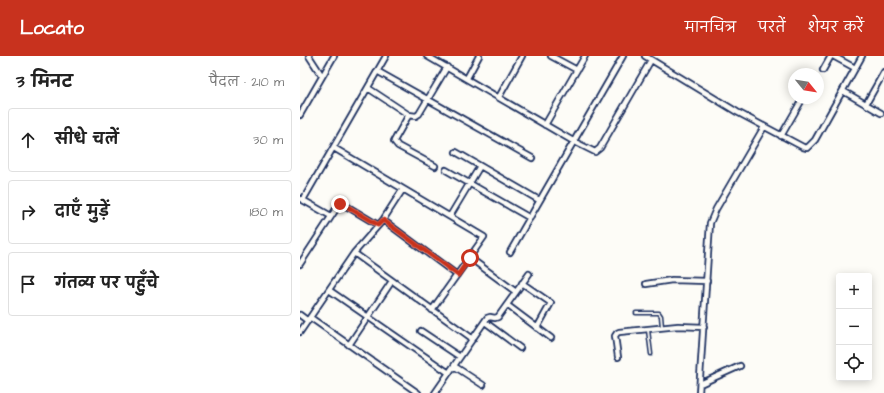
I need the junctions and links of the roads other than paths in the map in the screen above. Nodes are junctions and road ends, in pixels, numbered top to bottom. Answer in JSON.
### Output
{"nodes":[{"id":1,"x":309,"y":56,"type":"edge"},
{"id":2,"x":334,"y":56,"type":"edge"},
{"id":3,"x":386,"y":56,"type":"edge"},
{"id":4,"x":427,"y":56,"type":"edge"},
{"id":5,"x":479,"y":56,"type":"edge"},
{"id":6,"x":522,"y":56,"type":"edge"},
{"id":7,"x":551,"y":56,"type":"edge"},
{"id":8,"x":585,"y":56,"type":"edge"},
{"id":9,"x":623,"y":56,"type":"edge"},
{"id":10,"x":645,"y":56,"type":"edge"},
{"id":11,"x":832,"y":56,"type":"edge"},
{"id":12,"x":862,"y":56,"type":"edge"},
{"id":13,"x":433,"y":58,"type":"edge"},
{"id":14,"x":651,"y":60,"type":"junction"},
{"id":15,"x":447,"y":67,"type":"junction"},
{"id":16,"x":824,"y":68,"type":"edge"},
{"id":17,"x":855,"y":68,"type":"junction"},
{"id":18,"x":577,"y":70,"type":"junction"},
{"id":19,"x":378,"y":71,"type":"junction"},
{"id":20,"x":884,"y":72,"type":"edge"},
{"id":21,"x":322,"y":76,"type":"junction"},
{"id":22,"x":466,"y":78,"type":"junction"},
{"id":23,"x":368,"y":88,"type":"junction"},
{"id":24,"x":843,"y":91,"type":"junction"},
{"id":25,"x":498,"y":97,"type":"junction"},
{"id":26,"x":428,"y":100,"type":"junction"},
{"id":27,"x":800,"y":104,"type":"edge"},
{"id":28,"x":866,"y":104,"type":"junction"},
{"id":29,"x":881,"y":113,"type":"dead end"},
{"id":30,"x":300,"y":115,"type":"edge"},
{"id":31,"x":409,"y":115,"type":"junction"},
{"id":32,"x":545,"y":125,"type":"junction"},
{"id":33,"x":764,"y":127,"type":"junction"},
{"id":34,"x":781,"y":136,"type":"junction"},
{"id":35,"x":573,"y":141,"type":"junction"},
{"id":36,"x":334,"y":148,"type":"junction"},
{"id":37,"x":456,"y":152,"type":"dead end"},
{"id":38,"x":532,"y":158,"type":"dead end"},
{"id":39,"x":435,"y":166,"type":"dead end"},
{"id":40,"x":480,"y":166,"type":"junction"},
{"id":41,"x":446,"y":170,"type":"dead end"},
{"id":42,"x":469,"y":183,"type":"junction"},
{"id":43,"x":403,"y":189,"type":"junction"},
{"id":44,"x":301,"y":199,"type":"edge"},
{"id":45,"x":539,"y":200,"type":"junction"},
{"id":46,"x":331,"y":216,"type":"junction"},
{"id":47,"x":450,"y":216,"type":"junction"},
{"id":48,"x":530,"y":218,"type":"junction"},
{"id":49,"x":383,"y":220,"type":"junction"},
{"id":50,"x":378,"y":225,"type":"junction"},
{"id":51,"x":510,"y":252,"type":"dead end"},
{"id":52,"x":354,"y":253,"type":"junction"},
{"id":53,"x":470,"y":258,"type":"junction"},
{"id":54,"x":300,"y":264,"type":"edge"},
{"id":55,"x":529,"y":274,"type":"dead end"},
{"id":56,"x":458,"y":275,"type":"junction"},
{"id":57,"x":392,"y":281,"type":"junction"},
{"id":58,"x":706,"y":281,"type":"junction"},
{"id":59,"x":522,"y":283,"type":"junction"},
{"id":60,"x":646,"y":284,"type":"dead end"},
{"id":61,"x":329,"y":290,"type":"junction"},
{"id":62,"x":516,"y":292,"type":"junction"},
{"id":63,"x":507,"y":305,"type":"junction"},
{"id":64,"x":432,"y":310,"type":"junction"},
{"id":65,"x":636,"y":314,"type":"dead end"},
{"id":66,"x":300,"y":315,"type":"edge"},
{"id":67,"x":368,"y":316,"type":"junction"},
{"id":68,"x":310,"y":319,"type":"junction"},
{"id":69,"x":485,"y":322,"type":"junction"},
{"id":70,"x":662,"y":327,"type":"junction"},
{"id":71,"x":704,"y":327,"type":"junction"},
{"id":72,"x":537,"y":328,"type":"junction"},
{"id":73,"x":648,"y":328,"type":"junction"},
{"id":74,"x":421,"y":331,"type":"dead end"},
{"id":75,"x":300,"y":332,"type":"edge"},
{"id":76,"x":551,"y":338,"type":"dead end"},
{"id":77,"x":473,"y":339,"type":"junction"},
{"id":78,"x":349,"y":345,"type":"junction"},
{"id":79,"x":520,"y":348,"type":"dead end"},
{"id":80,"x":651,"y":354,"type":"dead end"},
{"id":81,"x":460,"y":357,"type":"junction"},
{"id":82,"x":618,"y":357,"type":"dead end"},
{"id":83,"x":454,"y":366,"type":"junction"},
{"id":84,"x":740,"y":366,"type":"dead end"},
{"id":85,"x":449,"y":373,"type":"junction"},
{"id":86,"x":700,"y":384,"type":"junction"},
{"id":87,"x":482,"y":385,"type":"dead end"},
{"id":88,"x":418,"y":393,"type":"edge"},
{"id":89,"x":435,"y":393,"type":"edge"},
{"id":90,"x":699,"y":393,"type":"edge"}],
"edges":[{"from":1,"to":21,"type":"street"},
{"from":2,"to":21,"type":"street"},
{"from":3,"to":19,"type":"street"},
{"from":4,"to":13,"type":"street"},
{"from":5,"to":22,"type":"street"},
{"from":6,"to":25,"type":"street"},
{"from":7,"to":18,"type":"street"},
{"from":8,"to":18,"type":"street"},
{"from":9,"to":35,"type":"street"},
{"from":10,"to":14,"type":"street"},
{"from":11,"to":16,"type":"street"},
{"from":11,"to":17,"type":"street"},
{"from":12,"to":17,"type":"street"},
{"from":13,"to":15,"type":"street"},
{"from":14,"to":33,"type":"street"},
{"from":14,"to":35,"type":"street"},
{"from":15,"to":22,"type":"street"},
{"from":15,"to":26,"type":"street"},
{"from":17,"to":24,"type":"street"},
{"from":18,"to":32,"type":"street"},
{"from":19,"to":23,"type":"street"},
{"from":19,"to":26,"type":"street"},
{"from":20,"to":28,"type":"street"},
{"from":21,"to":30,"type":"street"},
{"from":22,"to":25,"type":"street"},
{"from":23,"to":31,"type":"street"},
{"from":23,"to":36,"type":"street"},
{"from":24,"to":28,"type":"street"},
{"from":24,"to":34,"type":"street"},
{"from":25,"to":32,"type":"street"},
{"from":26,"to":31,"type":"street"},
{"from":26,"to":38,"type":"street"},
{"from":27,"to":34,"type":"street"},
{"from":28,"to":29,"type":"street"},
{"from":31,"to":39,"type":"street"},
{"from":32,"to":35,"type":"street"},
{"from":33,"to":34,"type":"street"},
{"from":33,"to":58,"type":"street"},
{"from":35,"to":45,"type":"street"},
{"from":36,"to":43,"type":"street"},
{"from":36,"to":44,"type":"street"},
{"from":37,"to":40,"type":"street"},
{"from":40,"to":42,"type":"street"},
{"from":40,"to":45,"type":"street"},
{"from":41,"to":42,"type":"street"},
{"from":42,"to":47,"type":"street"},
{"from":42,"to":48,"type":"street"},
{"from":43,"to":47,"type":"street"},
{"from":43,"to":49,"type":"street"},
{"from":44,"to":46,"type":"street"},
{"from":45,"to":48,"type":"street"},
{"from":46,"to":50,"type":"street"},
{"from":46,"to":54,"type":"street"},
{"from":47,"to":53,"type":"street"},
{"from":48,"to":51,"type":"street"},
{"from":49,"to":50,"type":"street"},
{"from":49,"to":56,"type":"street"},
{"from":50,"to":52,"type":"street"},
{"from":52,"to":57,"type":"street"},
{"from":52,"to":61,"type":"street"},
{"from":53,"to":56,"type":"street"},
{"from":53,"to":62,"type":"street"},
{"from":55,"to":59,"type":"street"},
{"from":56,"to":64,"type":"street"},
{"from":57,"to":64,"type":"street"},
{"from":57,"to":67,"type":"street"},
{"from":58,"to":60,"type":"street"},
{"from":58,"to":71,"type":"street"},
{"from":59,"to":62,"type":"street"},
{"from":59,"to":72,"type":"street"},
{"from":61,"to":67,"type":"street"},
{"from":61,"to":68,"type":"street"},
{"from":62,"to":63,"type":"street"},
{"from":63,"to":69,"type":"street"},
{"from":63,"to":72,"type":"street"},
{"from":64,"to":77,"type":"street"},
{"from":65,"to":70,"type":"lane"},
{"from":66,"to":68,"type":"street"},
{"from":67,"to":78,"type":"street"},
{"from":67,"to":85,"type":"street"},
{"from":68,"to":75,"type":"street"},
{"from":68,"to":78,"type":"street"},
{"from":69,"to":77,"type":"street"},
{"from":69,"to":79,"type":"street"},
{"from":70,"to":71,"type":"street"},
{"from":70,"to":73,"type":"street"},
{"from":71,"to":86,"type":"street"},
{"from":72,"to":76,"type":"street"},
{"from":73,"to":80,"type":"lane"},
{"from":73,"to":82,"type":"street"},
{"from":74,"to":81,"type":"street"},
{"from":77,"to":81,"type":"street"},
{"from":78,"to":88,"type":"street"},
{"from":81,"to":83,"type":"street"},
{"from":83,"to":85,"type":"street"},
{"from":83,"to":87,"type":"street"},
{"from":84,"to":86,"type":"street"},
{"from":85,"to":89,"type":"street"},
{"from":86,"to":90,"type":"street"}]}
